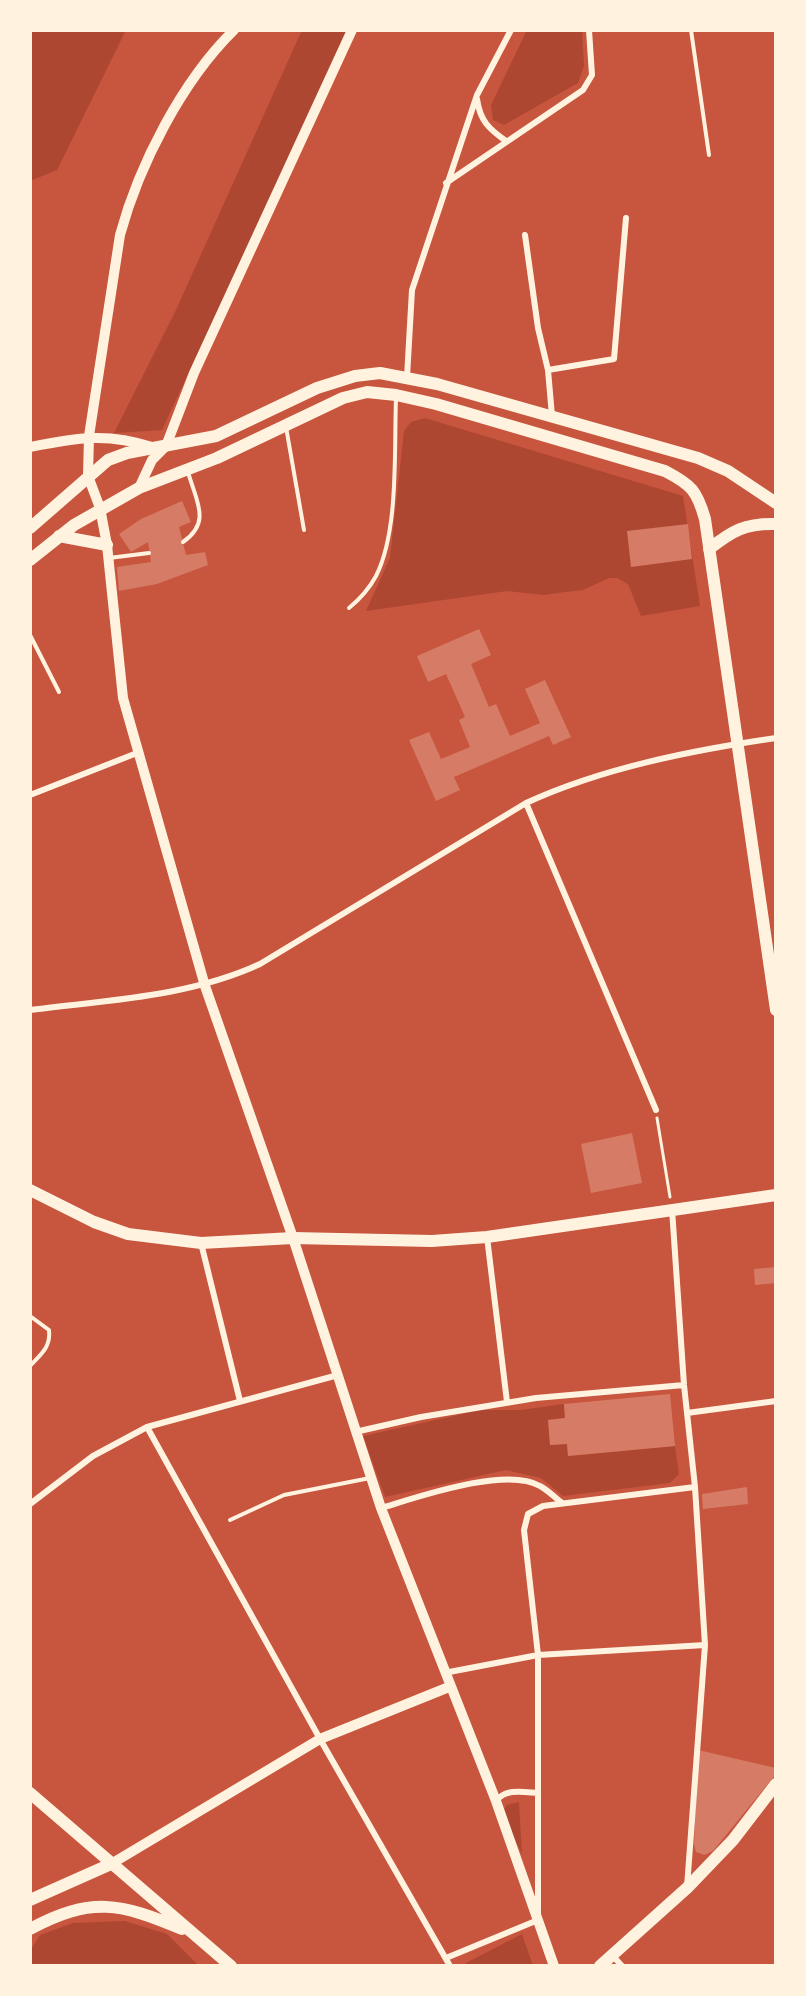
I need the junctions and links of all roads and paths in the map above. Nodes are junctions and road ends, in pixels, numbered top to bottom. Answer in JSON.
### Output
{"nodes":[{"id":1,"x":234,"y":30,"type":"edge"},
{"id":2,"x":352,"y":30,"type":"edge"},
{"id":3,"x":511,"y":30,"type":"edge"},
{"id":4,"x":589,"y":30,"type":"edge"},
{"id":5,"x":691,"y":30,"type":"edge"},
{"id":6,"x":477,"y":95,"type":"junction"},
{"id":7,"x":506,"y":141,"type":"junction"},
{"id":8,"x":708,"y":155,"type":"dead end"},
{"id":9,"x":446,"y":183,"type":"junction"},
{"id":10,"x":626,"y":218,"type":"dead end"},
{"id":11,"x":525,"y":236,"type":"dead end"},
{"id":12,"x":548,"y":370,"type":"junction"},
{"id":13,"x":407,"y":377,"type":"junction"},
{"id":14,"x":396,"y":395,"type":"junction"},
{"id":15,"x":552,"y":417,"type":"junction"},
{"id":16,"x":286,"y":427,"type":"junction"},
{"id":17,"x":89,"y":436,"type":"junction"},
{"id":18,"x":166,"y":446,"type":"junction"},
{"id":19,"x":30,"y":447,"type":"edge"},
{"id":20,"x":152,"y":447,"type":"junction"},
{"id":21,"x":187,"y":470,"type":"junction"},
{"id":22,"x":88,"y":476,"type":"junction"},
{"id":23,"x":139,"y":488,"type":"junction"},
{"id":24,"x":776,"y":503,"type":"edge"},
{"id":25,"x":100,"y":508,"type":"junction"},
{"id":26,"x":776,"y":524,"type":"edge"},
{"id":27,"x":30,"y":528,"type":"edge"},
{"id":28,"x":304,"y":530,"type":"dead end"},
{"id":29,"x":59,"y":536,"type":"junction"},
{"id":30,"x":183,"y":542,"type":"dead end"},
{"id":31,"x":107,"y":545,"type":"junction"},
{"id":32,"x":709,"y":549,"type":"junction"},
{"id":33,"x":149,"y":553,"type":"dead end"},
{"id":34,"x":108,"y":558,"type":"junction"},
{"id":35,"x":30,"y":560,"type":"edge"},
{"id":36,"x":349,"y":608,"type":"dead end"},
{"id":37,"x":30,"y":635,"type":"edge"},
{"id":38,"x":59,"y":692,"type":"dead end"},
{"id":39,"x":776,"y":738,"type":"edge"},
{"id":40,"x":739,"y":743,"type":"junction"},
{"id":41,"x":137,"y":753,"type":"junction"},
{"id":42,"x":30,"y":795,"type":"edge"},
{"id":43,"x":526,"y":803,"type":"junction"},
{"id":44,"x":771,"y":937,"type":"edge"},
{"id":45,"x":205,"y":986,"type":"junction"},
{"id":46,"x":30,"y":1010,"type":"edge"},
{"id":47,"x":776,"y":1010,"type":"edge"},
{"id":48,"x":656,"y":1110,"type":"joint"},
{"id":49,"x":30,"y":1190,"type":"edge"},
{"id":50,"x":776,"y":1195,"type":"edge"},
{"id":51,"x":672,"y":1209,"type":"junction"},
{"id":52,"x":487,"y":1237,"type":"junction"},
{"id":53,"x":293,"y":1238,"type":"junction"},
{"id":54,"x":201,"y":1243,"type":"junction"},
{"id":55,"x":30,"y":1316,"type":"edge"},
{"id":56,"x":30,"y":1366,"type":"edge"},
{"id":57,"x":338,"y":1375,"type":"junction"},
{"id":58,"x":684,"y":1385,"type":"junction"},
{"id":59,"x":240,"y":1401,"type":"junction"},
{"id":60,"x":776,"y":1401,"type":"edge"},
{"id":61,"x":507,"y":1402,"type":"junction"},
{"id":62,"x":687,"y":1413,"type":"junction"},
{"id":63,"x":147,"y":1427,"type":"junction"},
{"id":64,"x":355,"y":1432,"type":"junction"},
{"id":65,"x":370,"y":1478,"type":"junction"},
{"id":66,"x":695,"y":1487,"type":"junction"},
{"id":67,"x":562,"y":1503,"type":"junction"},
{"id":68,"x":30,"y":1504,"type":"edge"},
{"id":69,"x":381,"y":1508,"type":"junction"},
{"id":70,"x":230,"y":1520,"type":"dead end"},
{"id":71,"x":705,"y":1645,"type":"junction"},
{"id":72,"x":538,"y":1655,"type":"junction"},
{"id":73,"x":444,"y":1673,"type":"junction"},
{"id":74,"x":449,"y":1687,"type":"junction"},
{"id":75,"x":320,"y":1739,"type":"junction"},
{"id":76,"x":776,"y":1784,"type":"edge"},
{"id":77,"x":30,"y":1793,"type":"edge"},
{"id":78,"x":538,"y":1793,"type":"junction"},
{"id":79,"x":496,"y":1802,"type":"junction"},
{"id":80,"x":111,"y":1863,"type":"junction"},
{"id":81,"x":687,"y":1888,"type":"junction"},
{"id":82,"x":30,"y":1900,"type":"edge"},
{"id":83,"x":538,"y":1920,"type":"junction"},
{"id":84,"x":30,"y":1929,"type":"edge"},
{"id":85,"x":196,"y":1935,"type":"junction"},
{"id":86,"x":612,"y":1955,"type":"junction"},
{"id":87,"x":446,"y":1958,"type":"junction"},
{"id":88,"x":231,"y":1966,"type":"edge"},
{"id":89,"x":450,"y":1966,"type":"edge"},
{"id":90,"x":554,"y":1966,"type":"edge"},
{"id":91,"x":600,"y":1966,"type":"edge"},
{"id":92,"x":622,"y":1966,"type":"edge"}],
"edges":[{"from":1,"to":17,"type":"street"},
{"from":2,"to":18,"type":"street"},
{"from":3,"to":6,"type":"street"},
{"from":4,"to":7,"type":"street"},
{"from":5,"to":8,"type":"lane"},
{"from":6,"to":7,"type":"street"},
{"from":6,"to":9,"type":"street"},
{"from":7,"to":9,"type":"street"},
{"from":9,"to":13,"type":"street"},
{"from":10,"to":12,"type":"street"},
{"from":11,"to":12,"type":"street"},
{"from":12,"to":15,"type":"street"},
{"from":13,"to":15,"type":"main road"},
{"from":13,"to":18,"type":"main road"},
{"from":14,"to":16,"type":"main road"},
{"from":14,"to":32,"type":"main road"},
{"from":14,"to":36,"type":"lane"},
{"from":15,"to":24,"type":"main road"},
{"from":16,"to":21,"type":"main road"},
{"from":16,"to":28,"type":"lane"},
{"from":17,"to":19,"type":"street"},
{"from":17,"to":20,"type":"street"},
{"from":17,"to":22,"type":"street"},
{"from":18,"to":20,"type":"main road"},
{"from":18,"to":23,"type":"street"},
{"from":20,"to":22,"type":"main road"},
{"from":21,"to":23,"type":"main road"},
{"from":21,"to":30,"type":"lane"},
{"from":22,"to":25,"type":"street"},
{"from":22,"to":27,"type":"main road"},
{"from":23,"to":25,"type":"main road"},
{"from":25,"to":29,"type":"main road"},
{"from":25,"to":31,"type":"street"},
{"from":26,"to":32,"type":"main road"},
{"from":29,"to":31,"type":"main road"},
{"from":29,"to":35,"type":"main road"},
{"from":31,"to":34,"type":"street"},
{"from":32,"to":40,"type":"main road"},
{"from":33,"to":34,"type":"lane"},
{"from":34,"to":41,"type":"street"},
{"from":37,"to":38,"type":"lane"},
{"from":39,"to":40,"type":"street"},
{"from":40,"to":43,"type":"street"},
{"from":40,"to":44,"type":"main road"},
{"from":41,"to":42,"type":"street"},
{"from":41,"to":45,"type":"street"},
{"from":43,"to":45,"type":"street"},
{"from":43,"to":48,"type":"street"},
{"from":44,"to":47,"type":"main road"},
{"from":45,"to":46,"type":"street"},
{"from":45,"to":53,"type":"street"},
{"from":48,"to":51,"type":"path"},
{"from":49,"to":54,"type":"main road"},
{"from":50,"to":51,"type":"main road"},
{"from":51,"to":52,"type":"main road"},
{"from":51,"to":58,"type":"street"},
{"from":52,"to":53,"type":"main road"},
{"from":52,"to":61,"type":"street"},
{"from":53,"to":54,"type":"main road"},
{"from":53,"to":57,"type":"street"},
{"from":54,"to":59,"type":"street"},
{"from":55,"to":56,"type":"lane"},
{"from":57,"to":59,"type":"street"},
{"from":57,"to":64,"type":"street"},
{"from":58,"to":61,"type":"street"},
{"from":58,"to":62,"type":"street"},
{"from":59,"to":63,"type":"street"},
{"from":60,"to":62,"type":"street"},
{"from":61,"to":64,"type":"street"},
{"from":62,"to":66,"type":"street"},
{"from":63,"to":68,"type":"street"},
{"from":63,"to":75,"type":"street"},
{"from":64,"to":65,"type":"street"},
{"from":65,"to":69,"type":"street"},
{"from":65,"to":70,"type":"lane"},
{"from":66,"to":67,"type":"street"},
{"from":66,"to":71,"type":"street"},
{"from":67,"to":69,"type":"street"},
{"from":67,"to":72,"type":"street"},
{"from":69,"to":73,"type":"street"},
{"from":71,"to":72,"type":"street"},
{"from":71,"to":81,"type":"street"},
{"from":72,"to":73,"type":"street"},
{"from":72,"to":78,"type":"street"},
{"from":73,"to":74,"type":"street"},
{"from":74,"to":75,"type":"street"},
{"from":74,"to":79,"type":"street"},
{"from":75,"to":80,"type":"street"},
{"from":75,"to":87,"type":"street"},
{"from":76,"to":81,"type":"main road"},
{"from":77,"to":80,"type":"main road"},
{"from":78,"to":79,"type":"street"},
{"from":78,"to":83,"type":"street"},
{"from":79,"to":83,"type":"street"},
{"from":80,"to":82,"type":"main road"},
{"from":80,"to":85,"type":"main road"},
{"from":81,"to":86,"type":"main road"},
{"from":83,"to":87,"type":"street"},
{"from":83,"to":90,"type":"street"},
{"from":84,"to":85,"type":"main road"},
{"from":85,"to":88,"type":"main road"},
{"from":86,"to":91,"type":"main road"},
{"from":86,"to":92,"type":"street"},
{"from":87,"to":89,"type":"street"}]}
